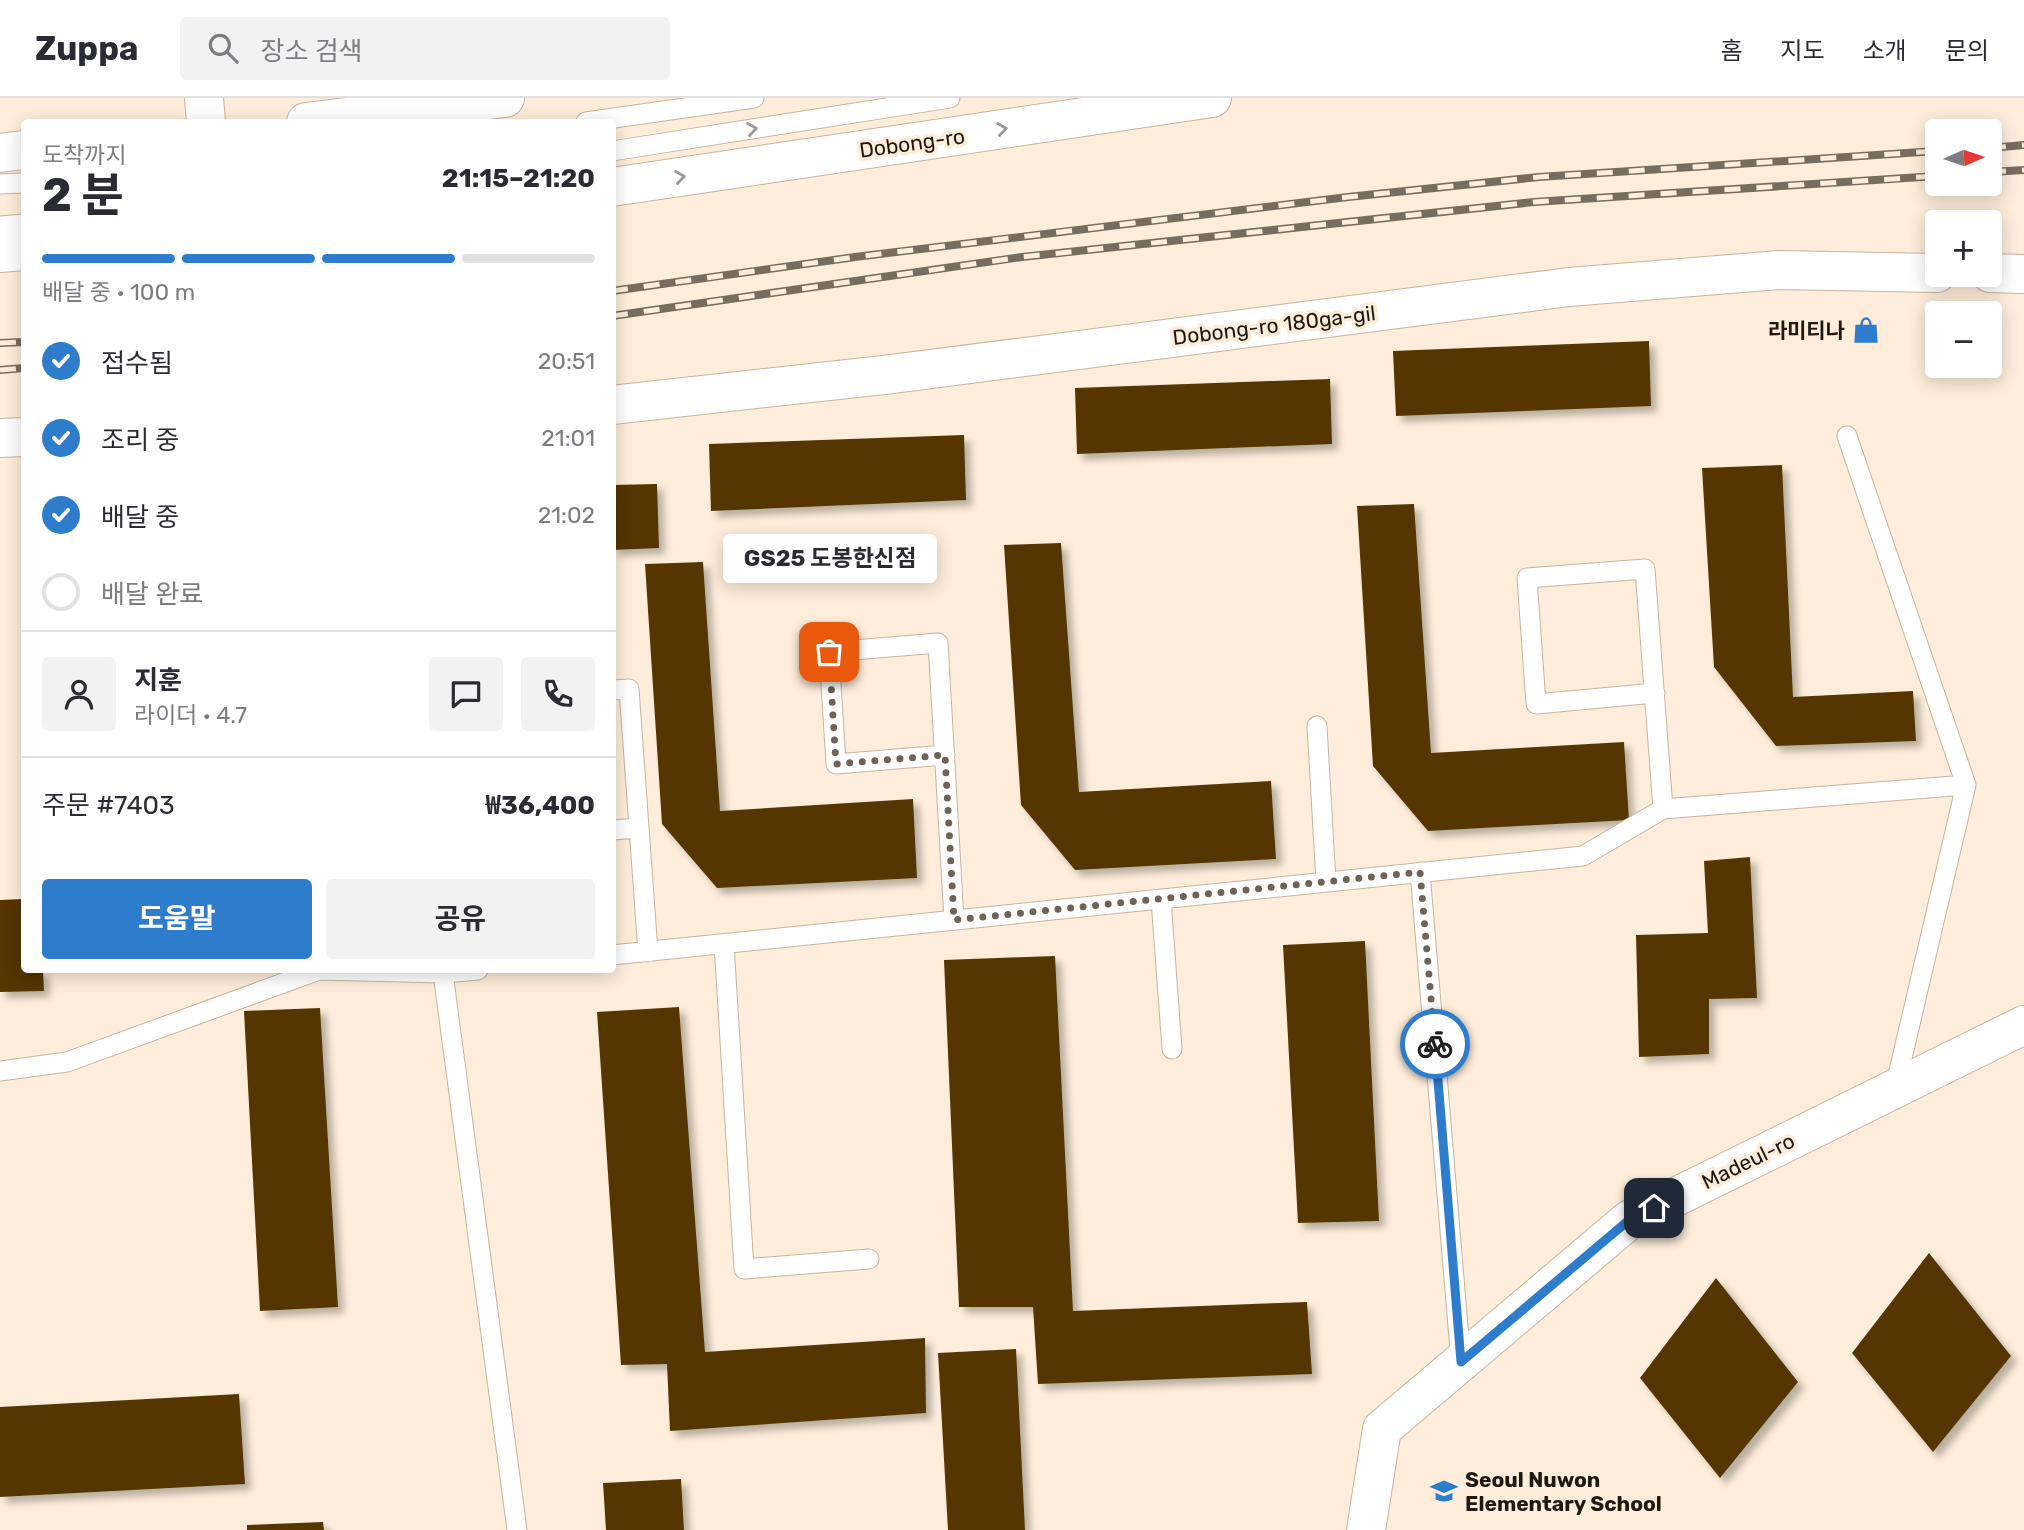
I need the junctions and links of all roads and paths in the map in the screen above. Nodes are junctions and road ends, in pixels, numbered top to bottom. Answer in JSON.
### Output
{"nodes":[{"id":1,"x":204,"y":98,"type":"edge"},
{"id":2,"x":505,"y":98,"type":"edge"},
{"id":3,"x":754,"y":98,"type":"edge"},
{"id":4,"x":950,"y":98,"type":"edge"},
{"id":5,"x":1212,"y":98,"type":"edge"},
{"id":6,"x":206,"y":119,"type":"edge"},
{"id":7,"x":331,"y":119,"type":"edge"},
{"id":8,"x":607,"y":119,"type":"edge"},
{"id":9,"x":21,"y":150,"type":"edge"},
{"id":10,"x":616,"y":150,"type":"edge"},
{"id":11,"x":0,"y":153,"type":"edge"},
{"id":12,"x":21,"y":183,"type":"edge"},
{"id":13,"x":0,"y":184,"type":"edge"},
{"id":14,"x":616,"y":186,"type":"edge"},
{"id":15,"x":21,"y":224,"type":"edge"},
{"id":16,"x":0,"y":226,"type":"edge"},
{"id":17,"x":21,"y":251,"type":"edge"},
{"id":18,"x":0,"y":253,"type":"edge"},
{"id":19,"x":1925,"y":273,"type":"edge"},
{"id":20,"x":2002,"y":273,"type":"edge"},
{"id":21,"x":2024,"y":274,"type":"edge"},
{"id":22,"x":616,"y":405,"type":"edge"},
{"id":23,"x":1847,"y":436,"type":"dead end"},
{"id":24,"x":21,"y":437,"type":"edge"},
{"id":25,"x":0,"y":438,"type":"edge"},
{"id":26,"x":616,"y":690,"type":"edge"},
{"id":27,"x":1655,"y":693,"type":"junction"},
{"id":28,"x":1317,"y":726,"type":"dead end"},
{"id":29,"x":945,"y":755,"type":"junction"},
{"id":30,"x":1966,"y":785,"type":"junction"},
{"id":31,"x":1663,"y":809,"type":"junction"},
{"id":32,"x":639,"y":828,"type":"junction"},
{"id":33,"x":616,"y":830,"type":"edge"},
{"id":34,"x":1420,"y":872,"type":"junction"},
{"id":35,"x":1326,"y":882,"type":"junction"},
{"id":36,"x":1161,"y":899,"type":"junction"},
{"id":37,"x":954,"y":920,"type":"junction"},
{"id":38,"x":724,"y":944,"type":"junction"},
{"id":39,"x":648,"y":952,"type":"junction"},
{"id":40,"x":616,"y":956,"type":"edge"},
{"id":41,"x":311,"y":973,"type":"edge"},
{"id":42,"x":412,"y":973,"type":"edge"},
{"id":43,"x":452,"y":973,"type":"edge"},
{"id":44,"x":443,"y":974,"type":"junction"},
{"id":45,"x":2024,"y":1025,"type":"edge"},
{"id":46,"x":1172,"y":1049,"type":"dead end"},
{"id":47,"x":0,"y":1071,"type":"edge"},
{"id":48,"x":1895,"y":1088,"type":"junction"},
{"id":49,"x":870,"y":1259,"type":"dead end"},
{"id":50,"x":1461,"y":1362,"type":"junction"},
{"id":51,"x":517,"y":1530,"type":"edge"},
{"id":52,"x":1366,"y":1530,"type":"edge"}],
"edges":[{"from":1,"to":6,"type":"street"},
{"from":2,"to":7,"type":"street"},
{"from":3,"to":8,"type":"lane"},
{"from":10,"to":4,"type":"lane","one_way":true},
{"from":14,"to":5,"type":"street","name":"Dobong-ro","one_way":true},
{"from":9,"to":11,"type":"street"},
{"from":12,"to":13,"type":"lane"},
{"from":15,"to":16,"type":"lane"},
{"from":17,"to":18,"type":"street"},
{"from":19,"to":22,"type":"street","name":"Dobong-ro 180ga-gil"},
{"from":20,"to":21,"type":"street"},
{"from":23,"to":30,"type":"lane"},
{"from":24,"to":25,"type":"street"},
{"from":26,"to":32,"type":"lane"},
{"from":27,"to":27,"type":"lane"},
{"from":27,"to":31,"type":"lane"},
{"from":28,"to":35,"type":"lane"},
{"from":29,"to":29,"type":"lane"},
{"from":29,"to":37,"type":"lane"},
{"from":30,"to":31,"type":"lane"},
{"from":30,"to":48,"type":"lane"},
{"from":31,"to":34,"type":"lane"},
{"from":32,"to":33,"type":"lane"},
{"from":32,"to":39,"type":"lane"},
{"from":34,"to":35,"type":"lane"},
{"from":34,"to":50,"type":"lane"},
{"from":35,"to":36,"type":"lane"},
{"from":36,"to":37,"type":"lane"},
{"from":36,"to":46,"type":"lane"},
{"from":37,"to":38,"type":"lane"},
{"from":38,"to":39,"type":"lane"},
{"from":38,"to":49,"type":"lane"},
{"from":39,"to":40,"type":"lane"},
{"from":41,"to":47,"type":"lane"},
{"from":42,"to":44,"type":"lane"},
{"from":43,"to":44,"type":"lane"},
{"from":44,"to":51,"type":"lane"},
{"from":45,"to":48,"type":"street","name":"Madeul-ro"},
{"from":48,"to":50,"type":"street","name":"Madeul-ro"},
{"from":50,"to":52,"type":"street","name":"Madeul-ro"}]}
